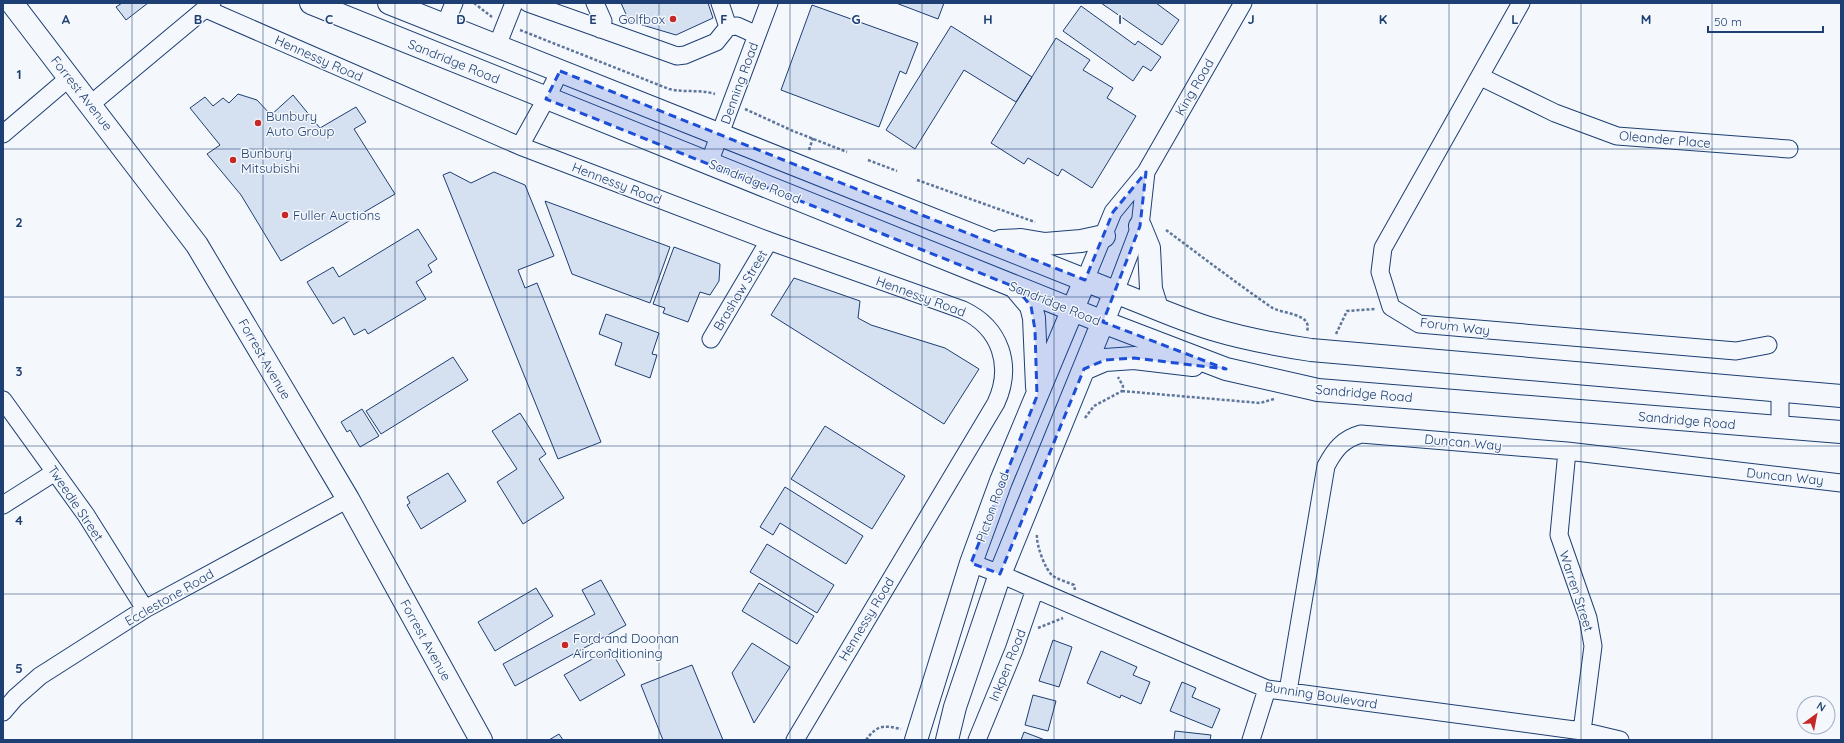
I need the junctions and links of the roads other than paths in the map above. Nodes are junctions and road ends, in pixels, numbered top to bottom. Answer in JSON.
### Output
{"nodes":[{"id":1,"x":12,"y":3,"type":"edge"},
{"id":2,"x":311,"y":3,"type":"edge"},
{"id":3,"x":389,"y":3,"type":"edge"},
{"id":4,"x":454,"y":3,"type":"edge"},
{"id":5,"x":514,"y":3,"type":"edge"},
{"id":6,"x":528,"y":3,"type":"edge"},
{"id":7,"x":595,"y":3,"type":"edge"},
{"id":8,"x":720,"y":3,"type":"edge"},
{"id":9,"x":769,"y":3,"type":"edge"},
{"id":10,"x":1243,"y":3,"type":"edge"},
{"id":11,"x":1521,"y":3,"type":"edge"},
{"id":12,"x":209,"y":6,"type":"edge"},
{"id":13,"x":445,"y":25,"type":"junction"},
{"id":14,"x":728,"y":27,"type":"junction"},
{"id":15,"x":600,"y":29,"type":"junction"},
{"id":16,"x":757,"y":35,"type":"junction"},
{"id":17,"x":497,"y":46,"type":"junction"},
{"id":18,"x":560,"y":71,"type":"junction"},
{"id":19,"x":70,"y":77,"type":"junction"},
{"id":20,"x":1481,"y":77,"type":"junction"},
{"id":21,"x":546,"y":99,"type":"junction"},
{"id":22,"x":91,"y":104,"type":"junction"},
{"id":23,"x":3,"y":134,"type":"edge"},
{"id":24,"x":720,"y":134,"type":"junction"},
{"id":25,"x":520,"y":146,"type":"junction"},
{"id":26,"x":1789,"y":149,"type":"dead end"},
{"id":27,"x":709,"y":163,"type":"junction"},
{"id":28,"x":1146,"y":172,"type":"junction"},
{"id":29,"x":1140,"y":226,"type":"junction"},
{"id":30,"x":1104,"y":236,"type":"junction"},
{"id":31,"x":769,"y":241,"type":"junction"},
{"id":32,"x":990,"y":242,"type":"junction"},
{"id":33,"x":1085,"y":280,"type":"junction"},
{"id":34,"x":1015,"y":287,"type":"junction"},
{"id":35,"x":1115,"y":292,"type":"junction"},
{"id":36,"x":1157,"y":308,"type":"junction"},
{"id":37,"x":1072,"y":310,"type":"junction"},
{"id":38,"x":1103,"y":322,"type":"junction"},
{"id":39,"x":711,"y":339,"type":"dead end"},
{"id":40,"x":1768,"y":345,"type":"dead end"},
{"id":41,"x":1084,"y":369,"type":"junction"},
{"id":42,"x":1226,"y":369,"type":"junction"},
{"id":43,"x":1780,"y":391,"type":"junction"},
{"id":44,"x":1037,"y":396,"type":"junction"},
{"id":45,"x":1841,"y":396,"type":"edge"},
{"id":46,"x":3,"y":400,"type":"edge"},
{"id":47,"x":1780,"y":428,"type":"junction"},
{"id":48,"x":1841,"y":432,"type":"edge"},
{"id":49,"x":1566,"y":451,"type":"junction"},
{"id":50,"x":55,"y":472,"type":"junction"},
{"id":51,"x":1841,"y":482,"type":"edge"},
{"id":52,"x":348,"y":500,"type":"junction"},
{"id":53,"x":3,"y":505,"type":"edge"},
{"id":54,"x":971,"y":563,"type":"junction"},
{"id":55,"x":1000,"y":574,"type":"junction"},
{"id":56,"x":1035,"y":589,"type":"junction"},
{"id":57,"x":146,"y":609,"type":"junction"},
{"id":58,"x":1267,"y":689,"type":"junction"},
{"id":59,"x":1288,"y":692,"type":"junction"},
{"id":60,"x":3,"y":712,"type":"edge"},
{"id":61,"x":1582,"y":731,"type":"junction"},
{"id":62,"x":911,"y":735,"type":"edge"},
{"id":63,"x":481,"y":740,"type":"edge"},
{"id":64,"x":795,"y":740,"type":"edge"},
{"id":65,"x":947,"y":740,"type":"edge"},
{"id":66,"x":977,"y":740,"type":"edge"},
{"id":67,"x":1251,"y":740,"type":"edge"},
{"id":68,"x":1620,"y":740,"type":"edge"}],
"edges":[{"from":1,"to":19,"type":"main road","name":"Forrest Avenue"},
{"from":2,"to":21,"type":"main road","name":"Sandridge Road"},
{"from":3,"to":13,"type":"main road"},
{"from":4,"to":13,"type":"street"},
{"from":5,"to":17,"type":"street"},
{"from":6,"to":15,"type":"street"},
{"from":7,"to":15,"type":"street"},
{"from":8,"to":14,"type":"street"},
{"from":9,"to":16,"type":"street","name":"Denning Road"},
{"from":10,"to":28,"type":"street","name":"King Road"},
{"from":11,"to":20,"type":"street"},
{"from":12,"to":22,"type":"street","name":"Hennessy Road"},
{"from":12,"to":25,"type":"street","name":"Hennessy Road"},
{"from":13,"to":17,"type":"main road"},
{"from":14,"to":15,"type":"street"},
{"from":14,"to":16,"type":"street"},
{"from":16,"to":24,"type":"street","name":"Denning Road"},
{"from":17,"to":18,"type":"main road"},
{"from":18,"to":21,"type":"street"},
{"from":18,"to":24,"type":"main road"},
{"from":19,"to":22,"type":"main road","name":"Forrest Avenue"},
{"from":19,"to":23,"type":"street"},
{"from":20,"to":26,"type":"street","name":"Oleander Place"},
{"from":20,"to":40,"type":"street","name":"Forum Way"},
{"from":21,"to":25,"type":"street"},
{"from":21,"to":27,"type":"main road","name":"Sandridge Road"},
{"from":22,"to":52,"type":"main road","name":"Forrest Avenue"},
{"from":24,"to":27,"type":"street","name":"Denning Road"},
{"from":24,"to":32,"type":"main road"},
{"from":25,"to":31,"type":"street","name":"Hennessy Road"},
{"from":27,"to":34,"type":"main road","name":"Sandridge Road"},
{"from":28,"to":29,"type":"street","name":"King Road"},
{"from":28,"to":30,"type":"street","name":"King Road"},
{"from":29,"to":35,"type":"street","name":"King Road"},
{"from":29,"to":36,"type":"main road"},
{"from":30,"to":32,"type":"main road"},
{"from":30,"to":33,"type":"street","name":"King Road"},
{"from":31,"to":39,"type":"street","name":"Brashaw Street"},
{"from":31,"to":64,"type":"street","name":"Hennessy Road"},
{"from":32,"to":33,"type":"main road"},
{"from":33,"to":35,"type":"main road"},
{"from":33,"to":37,"type":"main road","name":"Picton Road"},
{"from":34,"to":37,"type":"main road","name":"Sandridge Road"},
{"from":34,"to":44,"type":"main road"},
{"from":35,"to":36,"type":"main road"},
{"from":35,"to":38,"type":"main road"},
{"from":36,"to":43,"type":"main road"},
{"from":37,"to":38,"type":"main road","name":"Sandridge Road"},
{"from":37,"to":44,"type":"main road","name":"Picton Road"},
{"from":38,"to":41,"type":"main road"},
{"from":38,"to":42,"type":"main road","name":"Sandridge Road"},
{"from":41,"to":42,"type":"main road"},
{"from":41,"to":55,"type":"main road"},
{"from":42,"to":47,"type":"main road","name":"Sandridge Road"},
{"from":43,"to":45,"type":"main road"},
{"from":43,"to":47,"type":"street"},
{"from":44,"to":54,"type":"main road","name":"Picton Road"},
{"from":46,"to":50,"type":"street","name":"Tweedie Street"},
{"from":47,"to":48,"type":"main road","name":"Sandridge Road"},
{"from":49,"to":51,"type":"street","name":"Duncan Way"},
{"from":49,"to":59,"type":"street","name":"Duncan Way"},
{"from":49,"to":61,"type":"street","name":"Warren Street"},
{"from":50,"to":53,"type":"street"},
{"from":50,"to":57,"type":"street","name":"Tweedie Street"},
{"from":52,"to":57,"type":"street","name":"Ecclestone Road"},
{"from":52,"to":63,"type":"main road","name":"Forrest Avenue"},
{"from":54,"to":55,"type":"street","name":"Bunning Boulevard"},
{"from":54,"to":62,"type":"main road","name":"Picton Road"},
{"from":55,"to":56,"type":"street","name":"Bunning Boulevard"},
{"from":55,"to":65,"type":"main road"},
{"from":56,"to":58,"type":"street","name":"Bunning Boulevard"},
{"from":56,"to":66,"type":"street","name":"Inkpen Road"},
{"from":57,"to":60,"type":"street","name":"Ecclestone Road"},
{"from":58,"to":59,"type":"street","name":"Bunning Boulevard"},
{"from":58,"to":67,"type":"street"},
{"from":59,"to":61,"type":"street","name":"Bunning Boulevard"},
{"from":61,"to":68,"type":"street","name":"Bunning Boulevard"}]}
